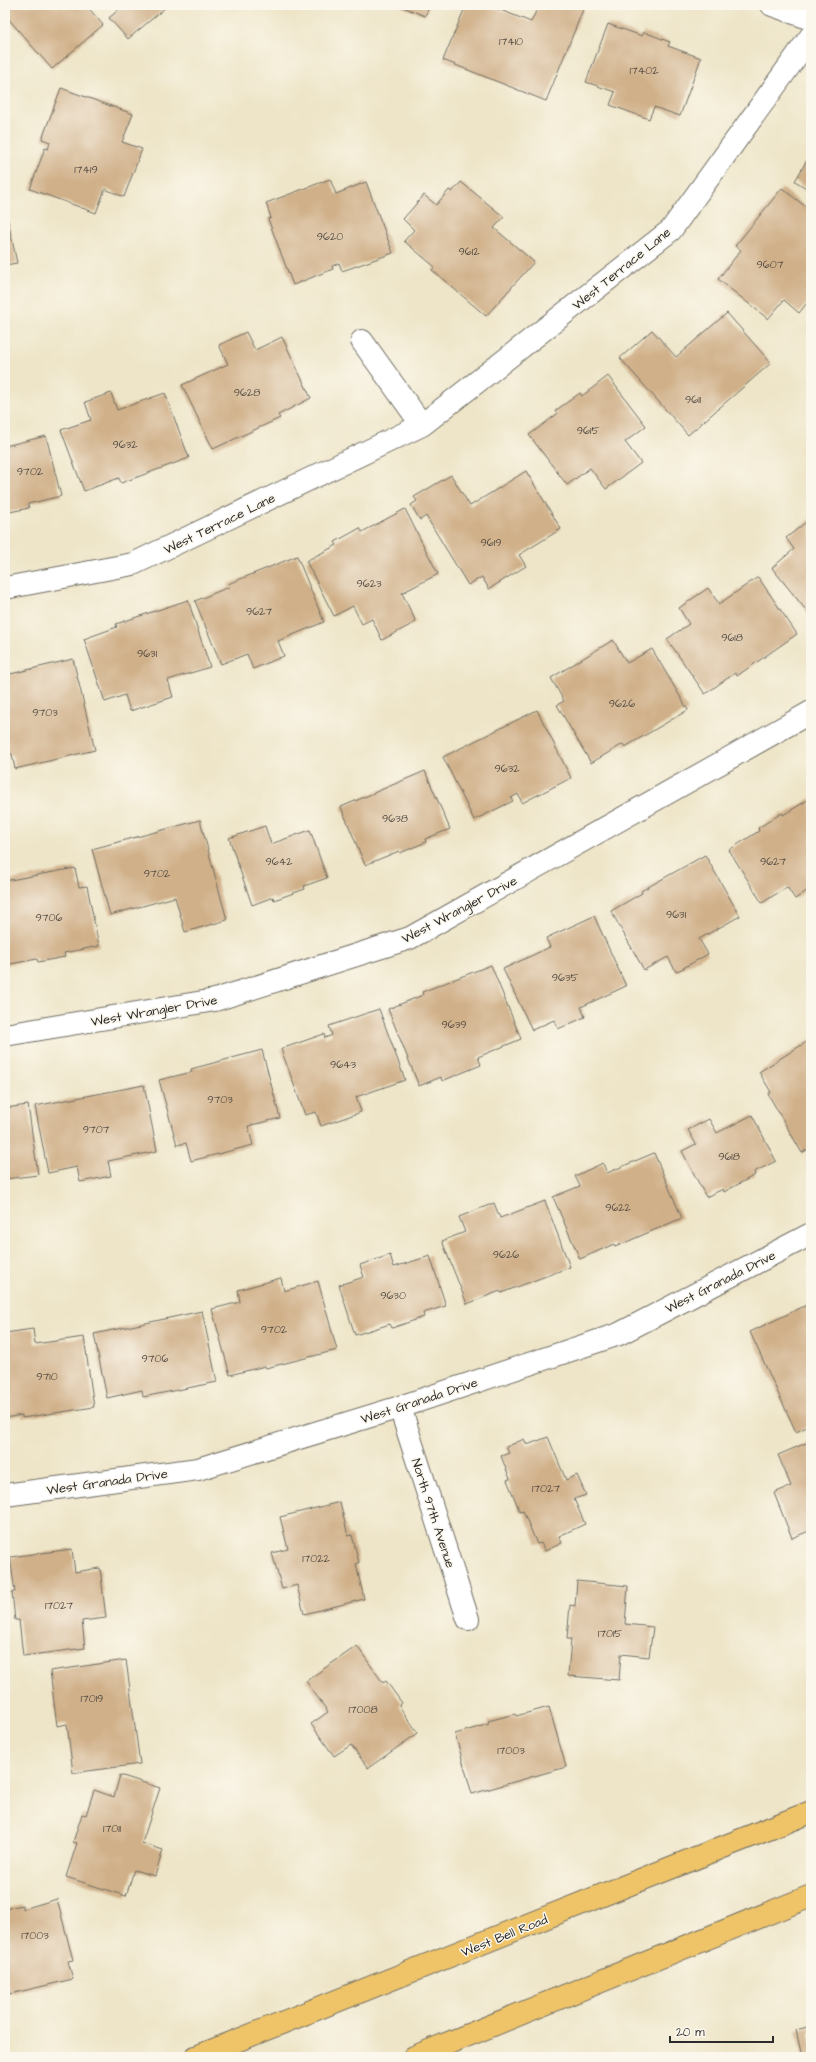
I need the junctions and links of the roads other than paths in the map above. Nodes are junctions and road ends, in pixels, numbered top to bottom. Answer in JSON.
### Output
{"nodes":[{"id":1,"x":772,"y":5,"type":"edge"},
{"id":2,"x":811,"y":19,"type":"edge"},
{"id":3,"x":811,"y":36,"type":"edge"},
{"id":4,"x":362,"y":341,"type":"dead end"},
{"id":5,"x":422,"y":425,"type":"junction"},
{"id":6,"x":5,"y":588,"type":"edge"},
{"id":7,"x":811,"y":712,"type":"edge"},
{"id":8,"x":5,"y":1035,"type":"edge"},
{"id":9,"x":811,"y":1234,"type":"edge"},
{"id":10,"x":400,"y":1407,"type":"junction"},
{"id":11,"x":5,"y":1495,"type":"edge"},
{"id":12,"x":468,"y":1619,"type":"dead end"},
{"id":13,"x":811,"y":1812,"type":"edge"},
{"id":14,"x":811,"y":1896,"type":"edge"},
{"id":15,"x":196,"y":2057,"type":"edge"},
{"id":16,"x":414,"y":2057,"type":"edge"}],
"edges":[{"from":1,"to":2,"type":"street"},
{"from":3,"to":5,"type":"street","name":"West Terrace Lane"},
{"from":4,"to":5,"type":"street"},
{"from":5,"to":6,"type":"street","name":"West Terrace Lane"},
{"from":7,"to":8,"type":"street","name":"West Wrangler Drive"},
{"from":9,"to":10,"type":"street","name":"West Granada Drive"},
{"from":10,"to":11,"type":"street","name":"West Granada Drive"},
{"from":10,"to":12,"type":"street","name":"North 97th Avenue"},
{"from":13,"to":15,"type":"main road","name":"West Bell Road"},
{"from":14,"to":16,"type":"main road"}]}
